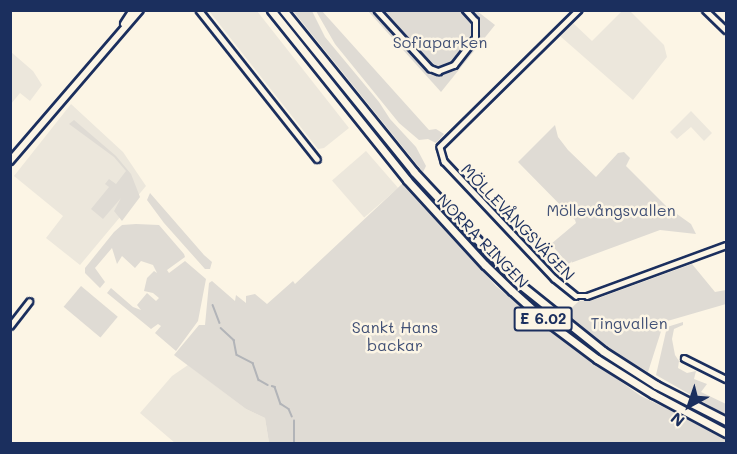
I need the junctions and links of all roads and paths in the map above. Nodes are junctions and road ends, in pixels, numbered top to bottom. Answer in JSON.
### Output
{"nodes":[{"id":1,"x":133,"y":10,"type":"edge"},
{"id":2,"x":140,"y":10,"type":"edge"},
{"id":3,"x":199,"y":10,"type":"edge"},
{"id":4,"x":270,"y":10,"type":"edge"},
{"id":5,"x":284,"y":10,"type":"edge"},
{"id":6,"x":377,"y":10,"type":"edge"},
{"id":7,"x":465,"y":10,"type":"edge"},
{"id":8,"x":579,"y":10,"type":"edge"},
{"id":9,"x":705,"y":10,"type":"edge"},
{"id":10,"x":123,"y":27,"type":"junction"},
{"id":11,"x":726,"y":30,"type":"edge"},
{"id":12,"x":317,"y":159,"type":"dead end"},
{"id":13,"x":10,"y":161,"type":"edge"},
{"id":14,"x":726,"y":245,"type":"edge"},
{"id":15,"x":29,"y":302,"type":"dead end"},
{"id":16,"x":10,"y":326,"type":"edge"},
{"id":17,"x":684,"y":358,"type":"dead end"},
{"id":18,"x":726,"y":379,"type":"edge"},
{"id":19,"x":726,"y":422,"type":"edge"},
{"id":20,"x":726,"y":433,"type":"edge"}],
"edges":[{"from":1,"to":10,"type":"main road"},
{"from":2,"to":10,"type":"main road"},
{"from":3,"to":12,"type":"street"},
{"from":4,"to":20,"type":"main road","name":"NORRA RINGEN","number":"E 6.02"},
{"from":5,"to":19,"type":"main road","name":"NORRA RINGEN","number":"E 6.02"},
{"from":6,"to":7,"type":"street"},
{"from":8,"to":14,"type":"street","name":"MÖLLEVÅNGSVÄGEN"},
{"from":9,"to":11,"type":"street"},
{"from":10,"to":13,"type":"main road"},
{"from":15,"to":16,"type":"street"},
{"from":17,"to":18,"type":"street"}]}
